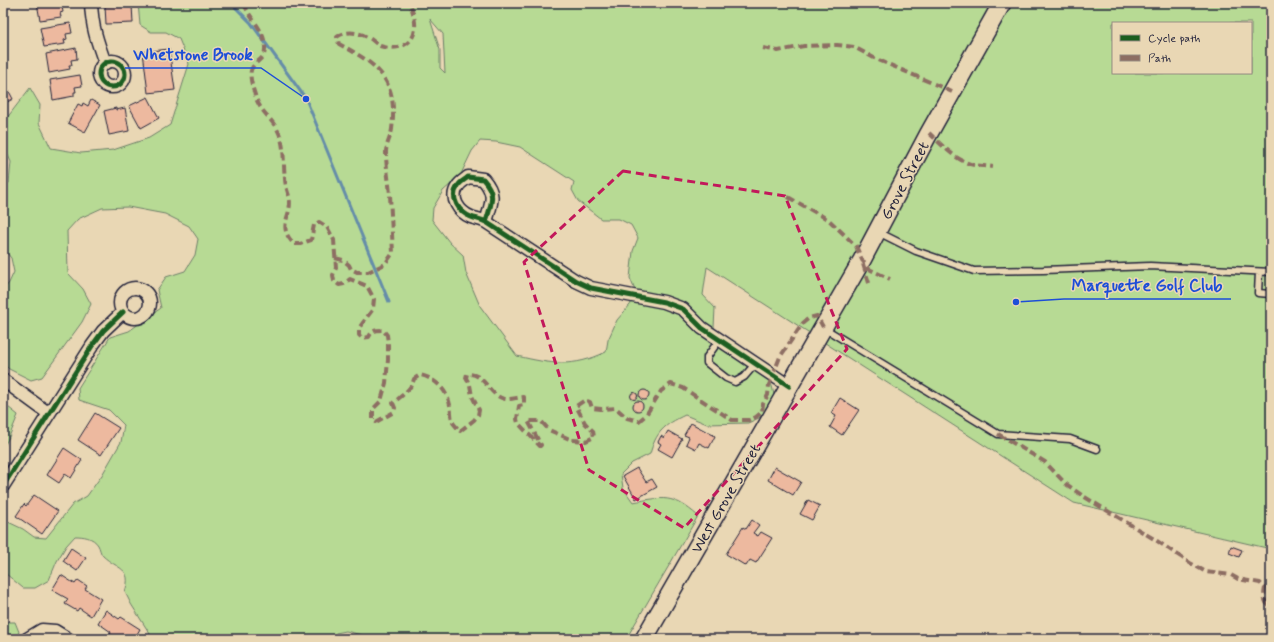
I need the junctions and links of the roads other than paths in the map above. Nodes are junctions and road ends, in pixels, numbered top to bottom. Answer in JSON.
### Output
{"nodes":[{"id":1,"x":91,"y":3,"type":"edge"},
{"id":2,"x":1002,"y":3,"type":"edge"},
{"id":3,"x":105,"y":63,"type":"dead end"},
{"id":4,"x":486,"y":222,"type":"dead end"},
{"id":5,"x":877,"y":231,"type":"junction"},
{"id":6,"x":1259,"y":272,"type":"junction"},
{"id":7,"x":1271,"y":272,"type":"edge"},
{"id":8,"x":1271,"y":294,"type":"edge"},
{"id":9,"x":123,"y":312,"type":"dead end"},
{"id":10,"x":823,"y":327,"type":"junction"},
{"id":11,"x":720,"y":339,"type":"junction"},
{"id":12,"x":806,"y":357,"type":"joint"},
{"id":13,"x":756,"y":363,"type":"junction"},
{"id":14,"x":3,"y":380,"type":"edge"},
{"id":15,"x":789,"y":386,"type":"junction"},
{"id":16,"x":48,"y":413,"type":"junction"},
{"id":17,"x":1097,"y":448,"type":"dead end"},
{"id":18,"x":3,"y":486,"type":"edge"},
{"id":19,"x":27,"y":639,"type":"edge"},
{"id":20,"x":68,"y":639,"type":"edge"},
{"id":21,"x":644,"y":639,"type":"edge"}],
"edges":[{"from":1,"to":3,"type":"street"},
{"from":2,"to":5,"type":"main road","name":"Grove Street"},
{"from":4,"to":11,"type":"street"},
{"from":5,"to":6,"type":"lane"},
{"from":5,"to":10,"type":"main road","name":"Grove Street"},
{"from":6,"to":7,"type":"lane"},
{"from":6,"to":8,"type":"lane"},
{"from":9,"to":16,"type":"street"},
{"from":10,"to":12,"type":"main road","name":"Grove Street"},
{"from":10,"to":17,"type":"lane"},
{"from":11,"to":13,"type":"street"},
{"from":11,"to":13,"type":"lane"},
{"from":12,"to":15,"type":"main road","name":"West Grove Street"},
{"from":13,"to":15,"type":"street"},
{"from":14,"to":16,"type":"street"},
{"from":15,"to":21,"type":"main road","name":"West Grove Street"},
{"from":16,"to":18,"type":"street"},
{"from":19,"to":20,"type":"street"}]}
